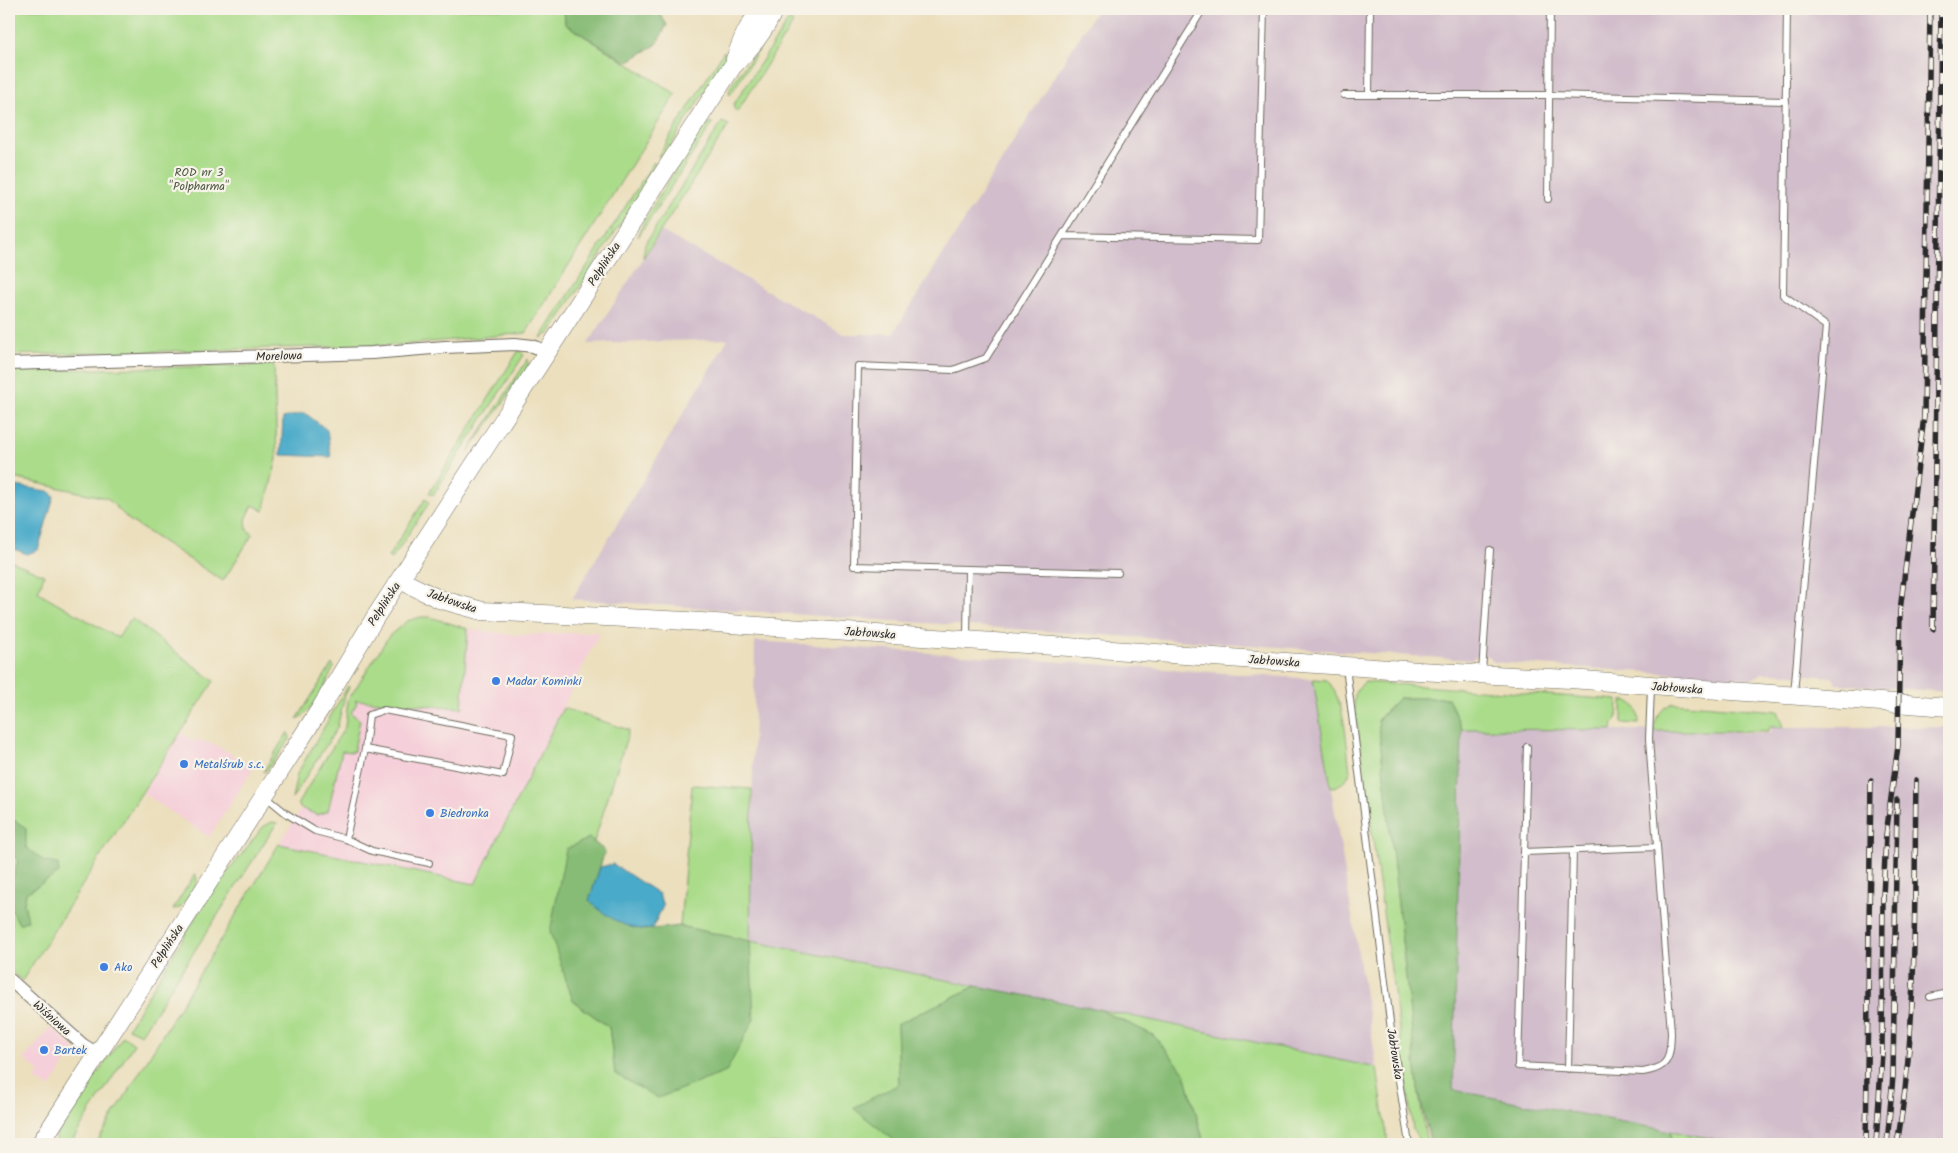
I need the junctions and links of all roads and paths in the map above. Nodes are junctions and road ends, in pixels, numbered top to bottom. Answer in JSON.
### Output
{"nodes":[{"id":1,"x":763,"y":9,"type":"edge"},
{"id":2,"x":774,"y":9,"type":"edge"},
{"id":3,"x":1202,"y":9,"type":"edge"},
{"id":4,"x":1264,"y":9,"type":"edge"},
{"id":5,"x":1370,"y":9,"type":"edge"},
{"id":6,"x":1550,"y":9,"type":"edge"},
{"id":7,"x":1787,"y":9,"type":"edge"},
{"id":8,"x":732,"y":67,"type":"junction"},
{"id":9,"x":1344,"y":95,"type":"dead end"},
{"id":10,"x":1369,"y":95,"type":"junction"},
{"id":11,"x":1549,"y":95,"type":"junction"},
{"id":12,"x":1786,"y":100,"type":"junction"},
{"id":13,"x":1548,"y":199,"type":"dead end"},
{"id":14,"x":1062,"y":236,"type":"junction"},
{"id":15,"x":547,"y":352,"type":"junction"},
{"id":16,"x":9,"y":364,"type":"edge"},
{"id":17,"x":1490,"y":550,"type":"dead end"},
{"id":18,"x":968,"y":569,"type":"junction"},
{"id":19,"x":1118,"y":573,"type":"dead end"},
{"id":20,"x":400,"y":580,"type":"junction"},
{"id":21,"x":967,"y":639,"type":"junction"},
{"id":22,"x":1346,"y":666,"type":"junction"},
{"id":23,"x":1482,"y":675,"type":"junction"},
{"id":24,"x":1651,"y":687,"type":"junction"},
{"id":25,"x":1794,"y":696,"type":"junction"},
{"id":26,"x":1949,"y":707,"type":"edge"},
{"id":27,"x":1526,"y":747,"type":"dead end"},
{"id":28,"x":364,"y":749,"type":"junction"},
{"id":29,"x":264,"y":795,"type":"junction"},
{"id":30,"x":346,"y":839,"type":"junction"},
{"id":31,"x":1657,"y":847,"type":"junction"},
{"id":32,"x":1573,"y":850,"type":"junction"},
{"id":33,"x":1524,"y":852,"type":"junction"},
{"id":34,"x":429,"y":863,"type":"dead end"},
{"id":35,"x":9,"y":979,"type":"edge"},
{"id":36,"x":1949,"y":993,"type":"edge"},
{"id":37,"x":1930,"y":997,"type":"dead end"},
{"id":38,"x":98,"y":1054,"type":"junction"},
{"id":39,"x":1568,"y":1069,"type":"junction"},
{"id":40,"x":40,"y":1144,"type":"edge"},
{"id":41,"x":1409,"y":1144,"type":"edge"}],
"edges":[{"from":1,"to":8,"type":"main road","name":"Pelplińska"},
{"from":2,"to":8,"type":"main road","name":"Pelplińska"},
{"from":3,"to":14,"type":"lane"},
{"from":4,"to":14,"type":"lane"},
{"from":5,"to":10,"type":"lane"},
{"from":6,"to":11,"type":"lane"},
{"from":7,"to":12,"type":"lane"},
{"from":8,"to":15,"type":"main road","name":"Pelplińska"},
{"from":9,"to":10,"type":"lane"},
{"from":10,"to":11,"type":"lane"},
{"from":11,"to":12,"type":"lane"},
{"from":11,"to":13,"type":"lane"},
{"from":12,"to":25,"type":"lane"},
{"from":14,"to":18,"type":"lane"},
{"from":15,"to":16,"type":"street","name":"Morelowa"},
{"from":15,"to":20,"type":"main road","name":"Pelplińska"},
{"from":17,"to":23,"type":"lane"},
{"from":18,"to":19,"type":"lane"},
{"from":18,"to":21,"type":"lane"},
{"from":20,"to":21,"type":"main road","name":"Jabłowska"},
{"from":20,"to":29,"type":"main road","name":"Pelplińska"},
{"from":21,"to":22,"type":"main road","name":"Jabłowska"},
{"from":22,"to":23,"type":"main road","name":"Jabłowska"},
{"from":22,"to":41,"type":"lane","name":"Jabłowska"},
{"from":23,"to":24,"type":"main road","name":"Jabłowska"},
{"from":24,"to":25,"type":"main road","name":"Jabłowska"},
{"from":24,"to":31,"type":"lane"},
{"from":25,"to":26,"type":"main road","name":"Jabłowska"},
{"from":27,"to":33,"type":"lane"},
{"from":28,"to":28,"type":"lane"},
{"from":28,"to":30,"type":"lane"},
{"from":29,"to":30,"type":"lane"},
{"from":29,"to":38,"type":"main road","name":"Pelplińska"},
{"from":30,"to":34,"type":"lane"},
{"from":31,"to":32,"type":"lane"},
{"from":31,"to":39,"type":"lane"},
{"from":32,"to":33,"type":"lane"},
{"from":32,"to":39,"type":"lane"},
{"from":33,"to":39,"type":"lane"},
{"from":35,"to":38,"type":"street","name":"Wiśniowa"},
{"from":36,"to":37,"type":"lane"},
{"from":38,"to":40,"type":"main road","name":"Pelplińska"}]}
